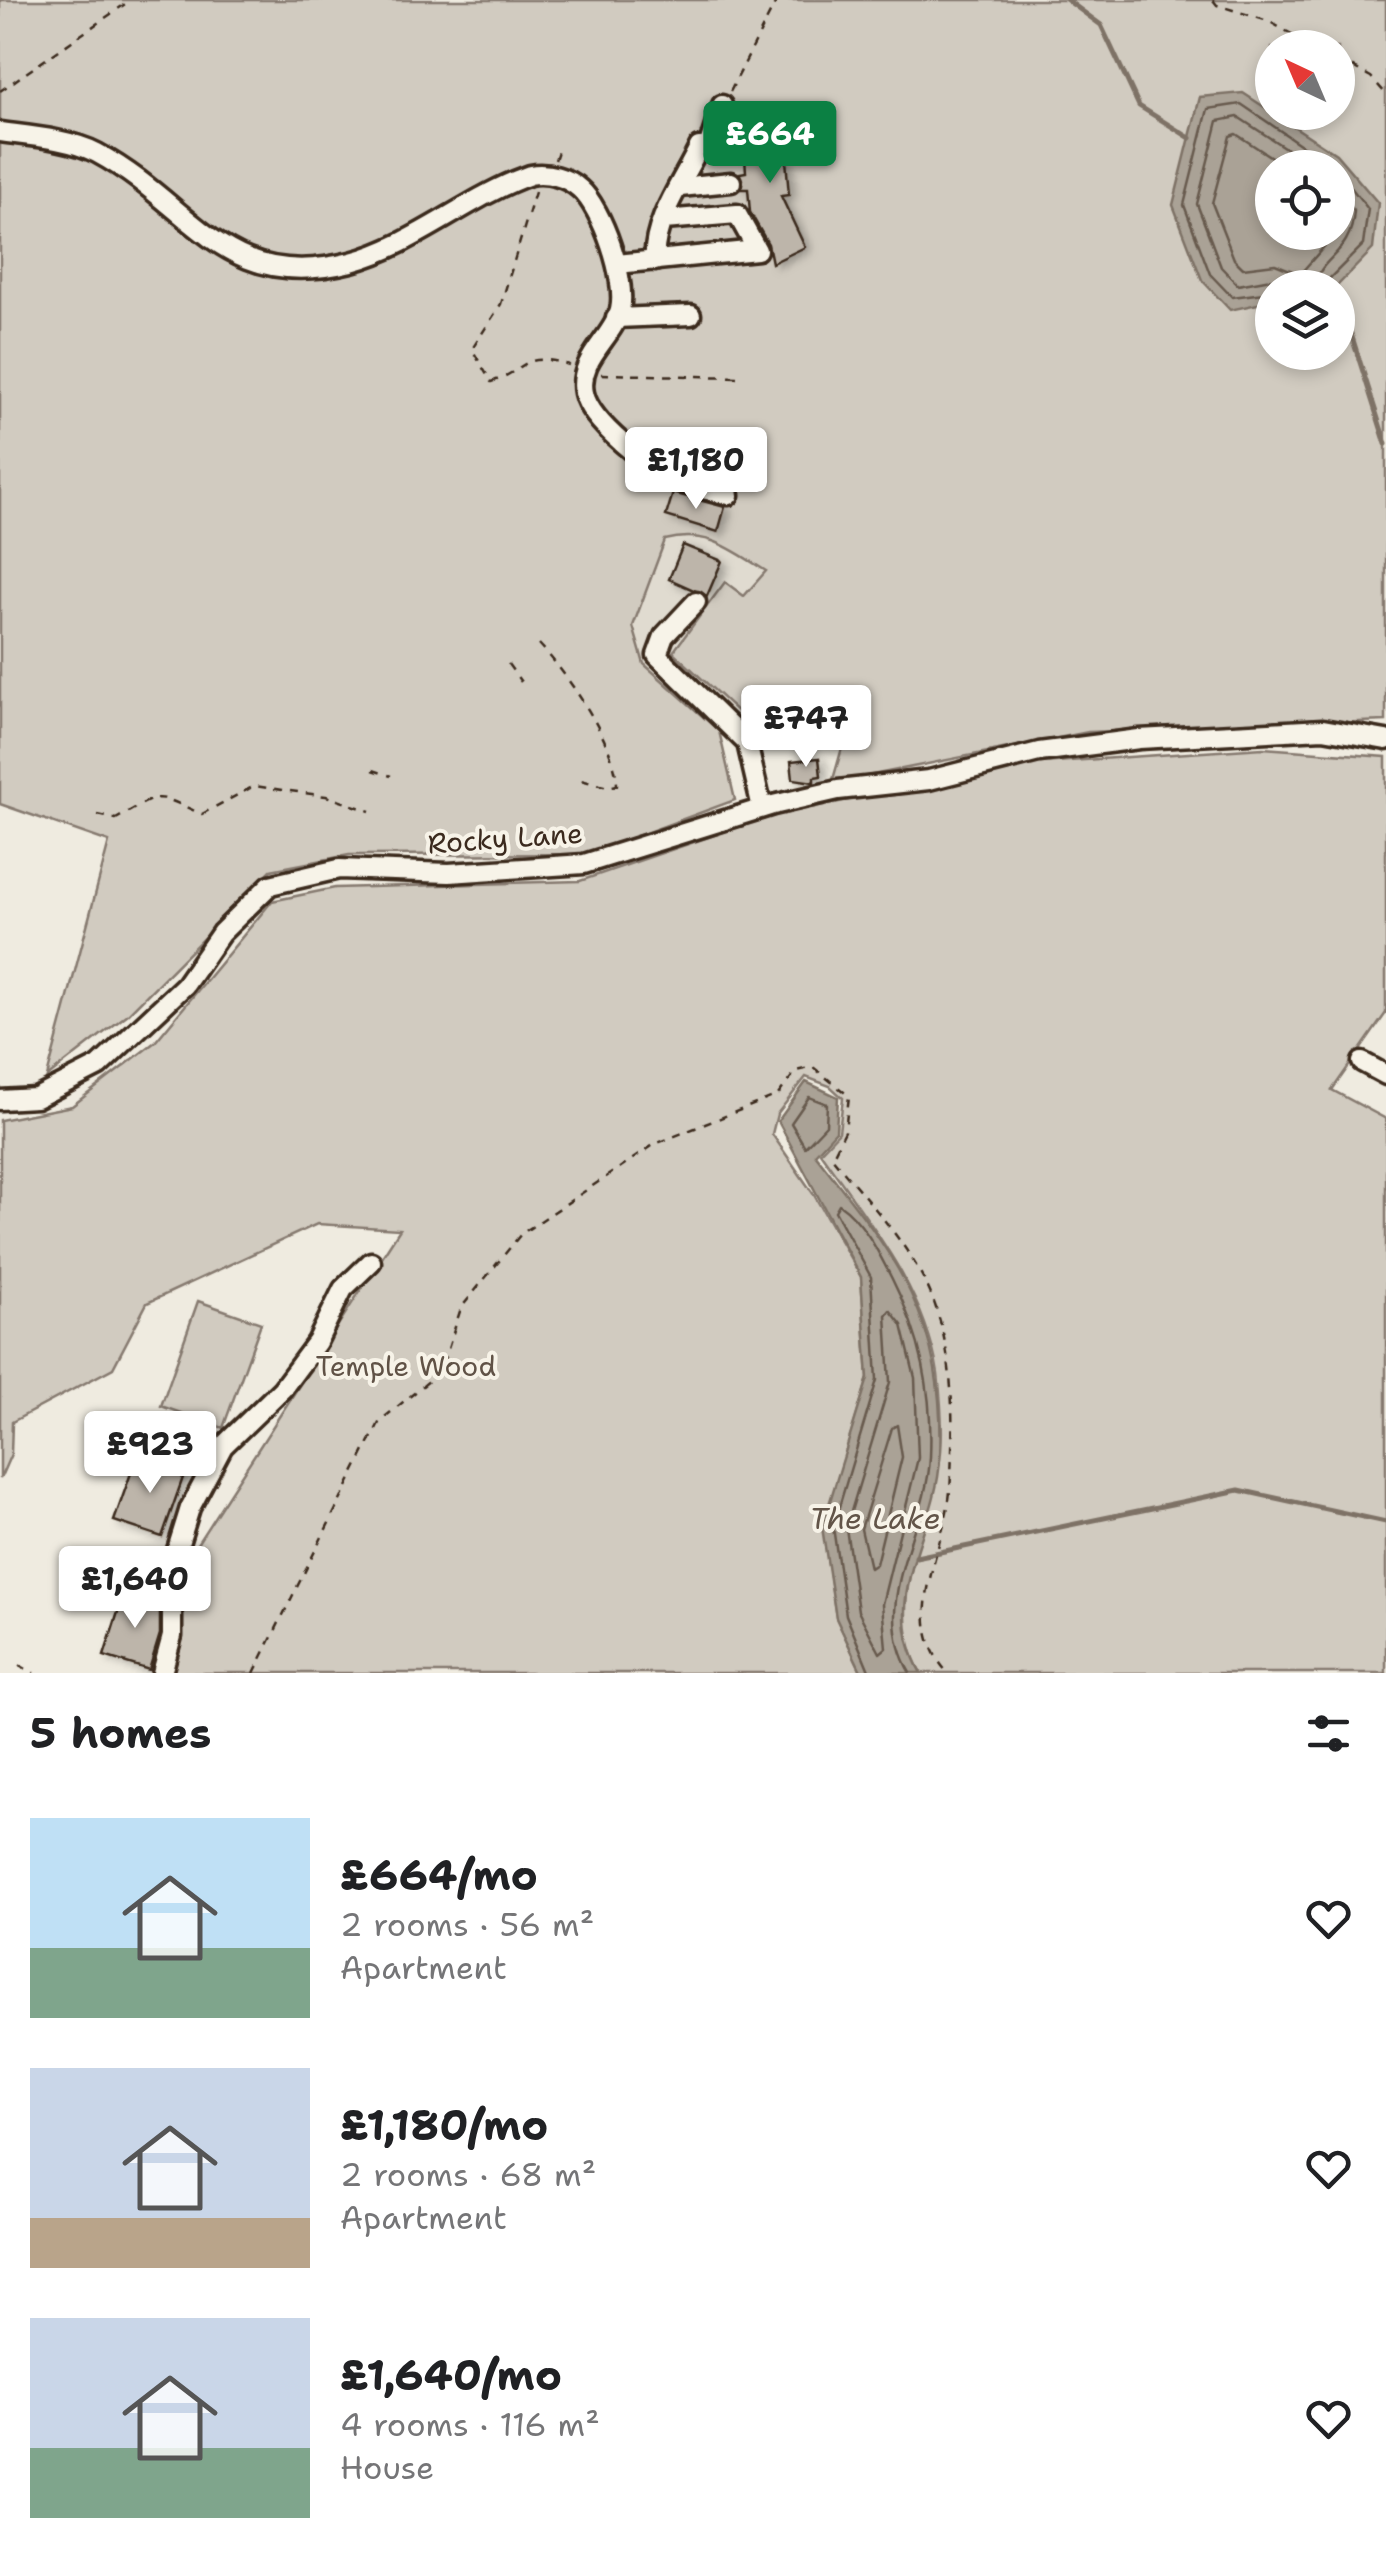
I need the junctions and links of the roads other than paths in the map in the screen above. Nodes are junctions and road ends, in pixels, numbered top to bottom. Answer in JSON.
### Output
{"nodes":[{"id":1,"x":722,"y":105,"type":"road end"},
{"id":2,"x":0,"y":132,"type":"edge"},
{"id":3,"x":708,"y":146,"type":"junction"},
{"id":4,"x":732,"y":146,"type":"dead end"},
{"id":5,"x":731,"y":182,"type":"dead end"},
{"id":6,"x":680,"y":188,"type":"junction"},
{"id":7,"x":664,"y":220,"type":"junction"},
{"id":8,"x":654,"y":261,"type":"junction"},
{"id":9,"x":617,"y":264,"type":"junction"},
{"id":10,"x":690,"y":315,"type":"dead end"},
{"id":11,"x":616,"y":318,"type":"junction"},
{"id":12,"x":730,"y":495,"type":"dead end"},
{"id":13,"x":696,"y":602,"type":"dead end"},
{"id":14,"x":1386,"y":740,"type":"edge"},
{"id":15,"x":762,"y":808,"type":"junction"},
{"id":16,"x":1362,"y":1062,"type":"dead end"},
{"id":17,"x":1386,"y":1074,"type":"edge"},
{"id":18,"x":0,"y":1100,"type":"edge"},
{"id":19,"x":371,"y":1262,"type":"dead end"},
{"id":20,"x":162,"y":1673,"type":"edge"}],
"edges":[{"from":1,"to":3,"type":"street"},
{"from":2,"to":9,"type":"street"},
{"from":3,"to":4,"type":"street"},
{"from":3,"to":6,"type":"street"},
{"from":5,"to":6,"type":"street"},
{"from":6,"to":7,"type":"street"},
{"from":7,"to":8,"type":"street"},
{"from":7,"to":8,"type":"street"},
{"from":8,"to":9,"type":"street"},
{"from":9,"to":11,"type":"street"},
{"from":10,"to":11,"type":"street"},
{"from":11,"to":12,"type":"street"},
{"from":13,"to":15,"type":"street"},
{"from":14,"to":15,"type":"street","name":"Rocky Lane"},
{"from":15,"to":18,"type":"street","name":"Rocky Lane"},
{"from":16,"to":17,"type":"street"},
{"from":19,"to":20,"type":"street"}]}
